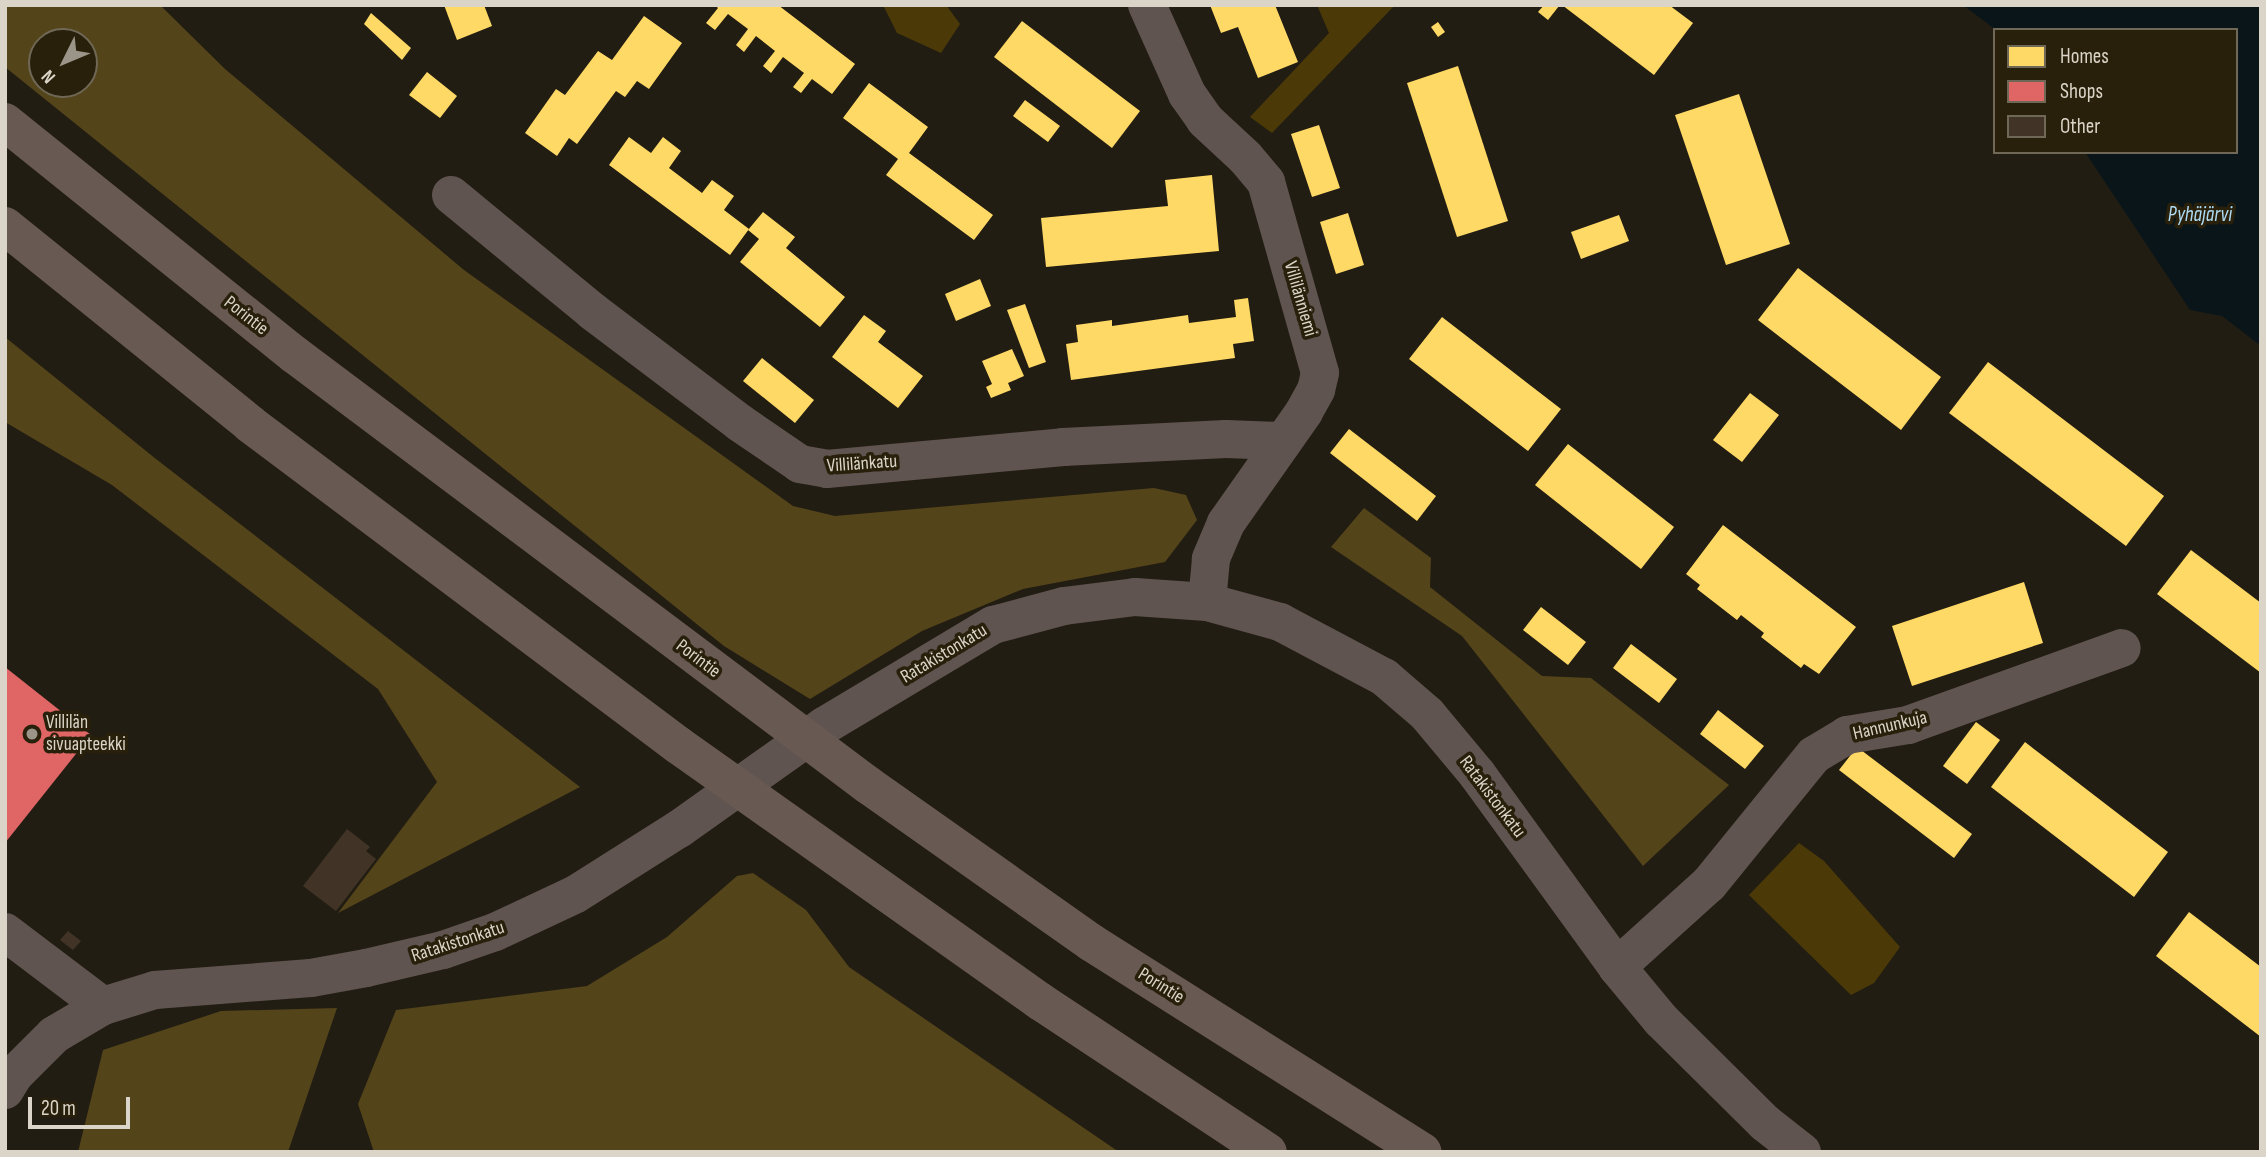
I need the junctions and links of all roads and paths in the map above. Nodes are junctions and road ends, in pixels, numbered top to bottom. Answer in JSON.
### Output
{"nodes":[{"id":1,"x":1147,"y":5,"type":"edge"},
{"id":2,"x":5,"y":122,"type":"edge"},
{"id":3,"x":450,"y":195,"type":"dead end"},
{"id":4,"x":5,"y":226,"type":"edge"},
{"id":5,"x":1280,"y":441,"type":"junction"},
{"id":6,"x":1207,"y":602,"type":"junction"},
{"id":7,"x":2122,"y":648,"type":"dead end"},
{"id":8,"x":5,"y":932,"type":"edge"},
{"id":9,"x":1618,"y":967,"type":"junction"},
{"id":10,"x":103,"y":1006,"type":"junction"},
{"id":11,"x":5,"y":1090,"type":"edge"},
{"id":12,"x":1268,"y":1152,"type":"edge"},
{"id":13,"x":1422,"y":1152,"type":"edge"},
{"id":14,"x":1802,"y":1152,"type":"edge"}],
"edges":[{"from":1,"to":5,"type":"street","name":"Villilänniemi"},
{"from":2,"to":13,"type":"highway","name":"Porintie"},
{"from":3,"to":5,"type":"street","name":"Villilänkatu"},
{"from":4,"to":12,"type":"highway"},
{"from":5,"to":6,"type":"street","name":"Villilänniemi"},
{"from":6,"to":9,"type":"street","name":"Ratakistonkatu"},
{"from":6,"to":10,"type":"street","name":"Ratakistonkatu"},
{"from":7,"to":9,"type":"street","name":"Hannunkuja"},
{"from":8,"to":10,"type":"street"},
{"from":9,"to":14,"type":"street","name":"Ratakistonkatu"},
{"from":10,"to":11,"type":"street","name":"Ratakistonkatu"}]}
